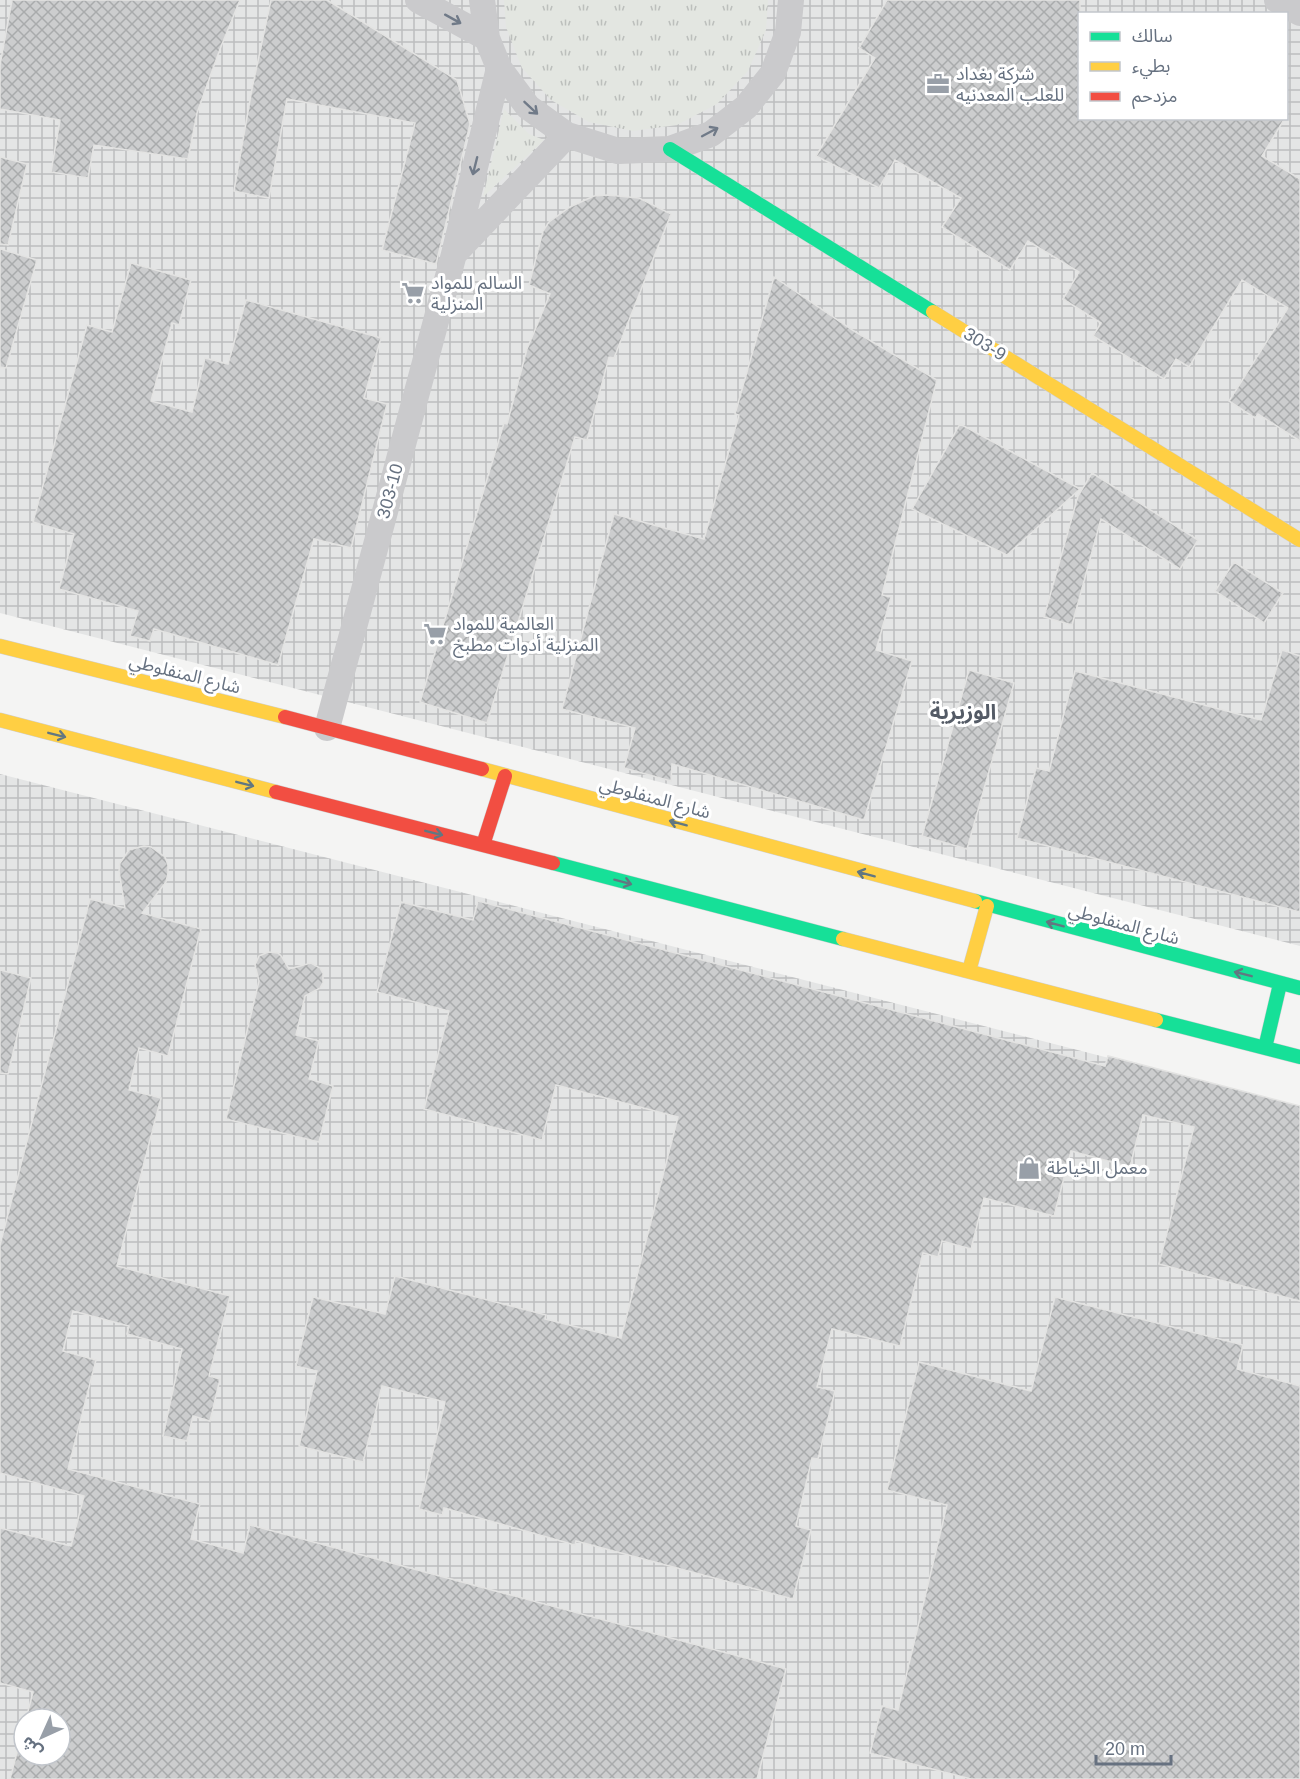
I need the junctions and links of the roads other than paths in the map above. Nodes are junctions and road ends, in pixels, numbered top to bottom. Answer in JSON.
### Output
{"nodes":[{"id":1,"x":418,"y":0,"type":"edge"},
{"id":2,"x":482,"y":0,"type":"edge"},
{"id":3,"x":790,"y":0,"type":"edge"},
{"id":4,"x":1277,"y":0,"type":"edge"},
{"id":5,"x":1300,"y":14,"type":"edge"},
{"id":6,"x":488,"y":38,"type":"junction"},
{"id":7,"x":499,"y":68,"type":"junction"},
{"id":8,"x":567,"y":135,"type":"junction"},
{"id":9,"x":670,"y":149,"type":"junction"},
{"id":10,"x":454,"y":254,"type":"junction"},
{"id":11,"x":1300,"y":540,"type":"edge"},
{"id":12,"x":0,"y":646,"type":"edge"},
{"id":13,"x":0,"y":720,"type":"edge"},
{"id":14,"x":327,"y":728,"type":"junction"},
{"id":15,"x":505,"y":776,"type":"junction"},
{"id":16,"x":483,"y":845,"type":"junction"},
{"id":17,"x":987,"y":906,"type":"junction"},
{"id":18,"x":969,"y":971,"type":"junction"},
{"id":19,"x":1280,"y":984,"type":"junction"},
{"id":20,"x":1300,"y":988,"type":"edge"},
{"id":21,"x":1265,"y":1048,"type":"junction"},
{"id":22,"x":1300,"y":1057,"type":"edge"}],
"edges":[{"from":1,"to":6,"type":"street","one_way":true},
{"from":2,"to":6,"type":"street"},
{"from":9,"to":3,"type":"street","one_way":true},
{"from":4,"to":5,"type":"street"},
{"from":6,"to":7,"type":"street"},
{"from":7,"to":8,"type":"street","one_way":true},
{"from":7,"to":10,"type":"street","name":"303-10","one_way":true},
{"from":8,"to":9,"type":"street"},
{"from":8,"to":10,"type":"street","name":"303-10"},
{"from":9,"to":11,"type":"street","name":"303-9"},
{"from":10,"to":14,"type":"street","name":"303-10"},
{"from":12,"to":14,"type":"street","name":"شارع المنفلوطي"},
{"from":13,"to":16,"type":"street","one_way":true},
{"from":14,"to":15,"type":"street","name":"شارع المنفلوطي"},
{"from":15,"to":16,"type":"street"},
{"from":17,"to":15,"type":"street","name":"شارع المنفلوطي","one_way":true},
{"from":16,"to":18,"type":"street","one_way":true},
{"from":17,"to":18,"type":"street"},
{"from":19,"to":17,"type":"street","name":"شارع المنفلوطي","one_way":true},
{"from":18,"to":21,"type":"street"},
{"from":19,"to":20,"type":"street","name":"شارع المنفلوطي"},
{"from":19,"to":21,"type":"street"},
{"from":21,"to":22,"type":"street"}]}
